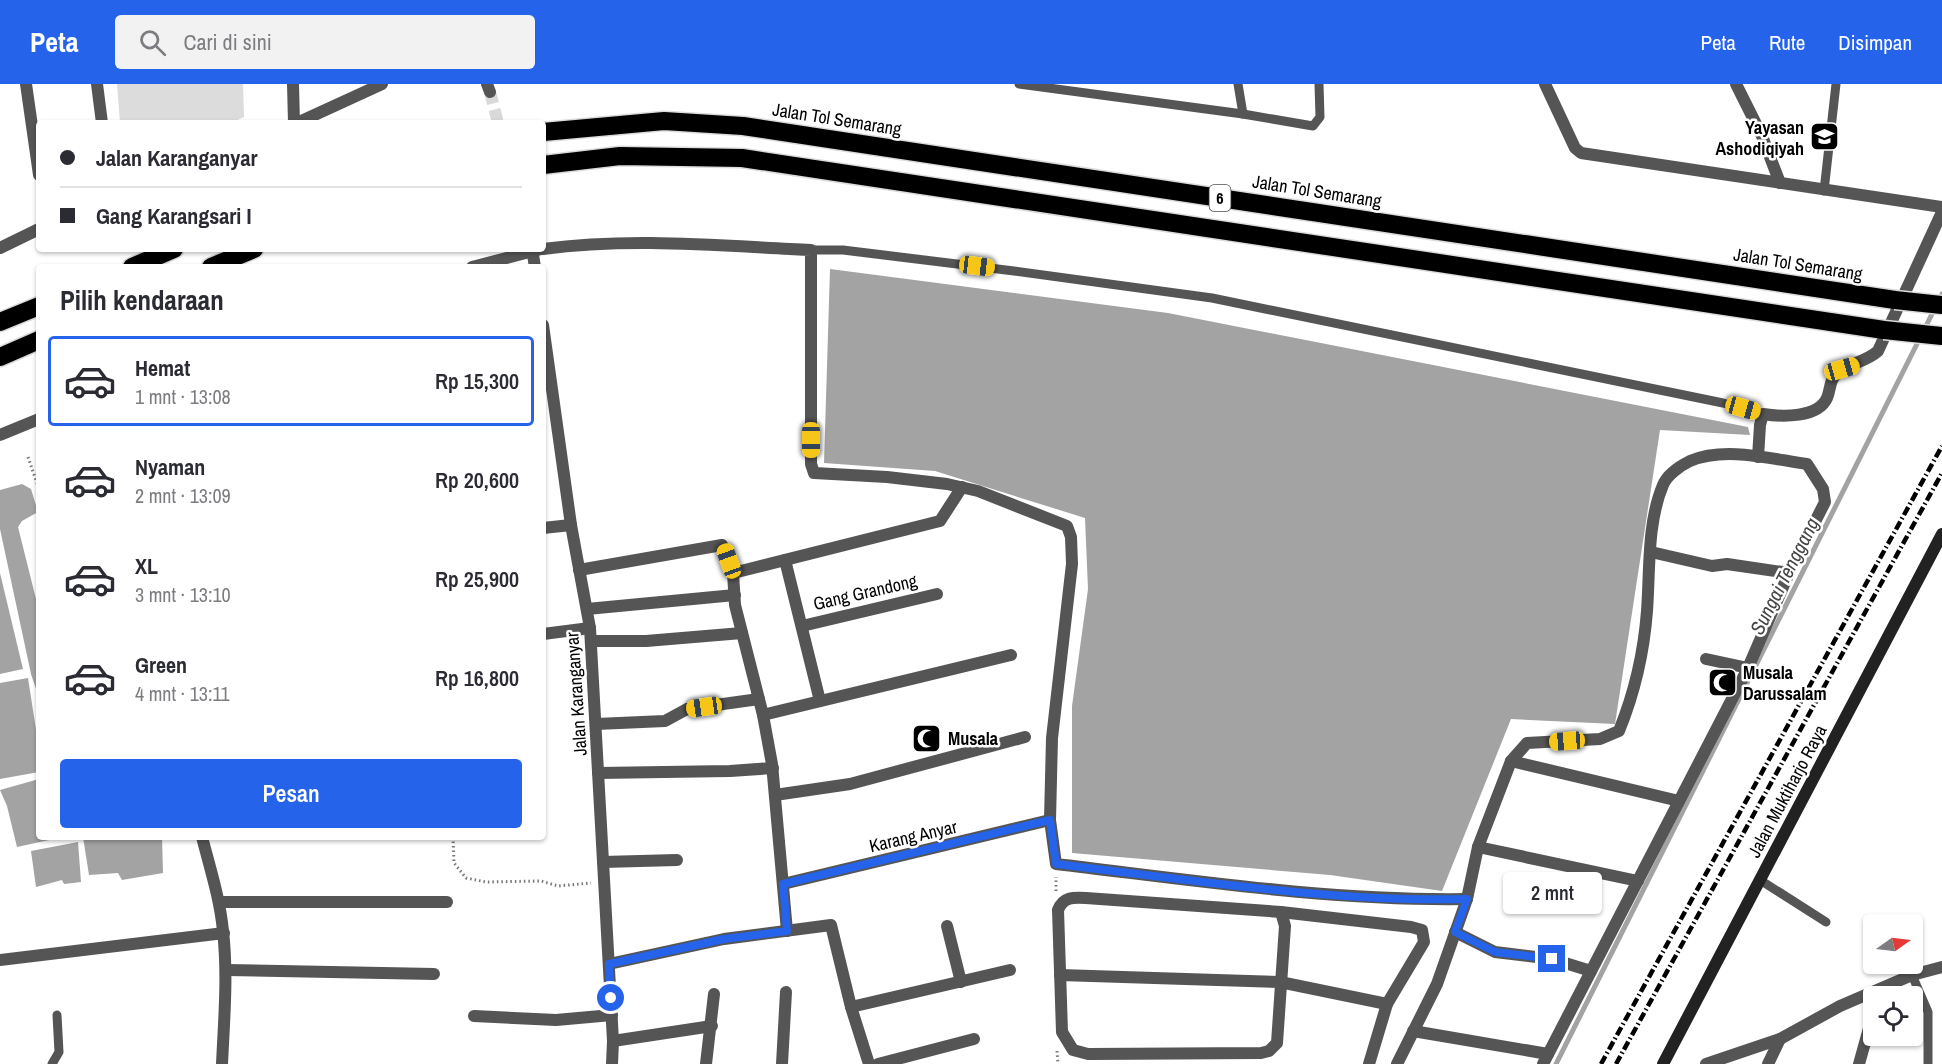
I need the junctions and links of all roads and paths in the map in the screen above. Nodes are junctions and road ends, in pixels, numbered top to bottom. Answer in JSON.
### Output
{"nodes":[{"id":1,"x":26,"y":84,"type":"edge"},
{"id":2,"x":97,"y":84,"type":"edge"},
{"id":3,"x":293,"y":84,"type":"edge"},
{"id":4,"x":1019,"y":84,"type":"edge"},
{"id":5,"x":1028,"y":84,"type":"edge"},
{"id":6,"x":1238,"y":84,"type":"edge"},
{"id":7,"x":1319,"y":84,"type":"edge"},
{"id":8,"x":1545,"y":84,"type":"edge"},
{"id":9,"x":1736,"y":84,"type":"edge"},
{"id":10,"x":1836,"y":84,"type":"edge"},
{"id":11,"x":374,"y":86,"type":"edge"},
{"id":12,"x":1243,"y":114,"type":"junction"},
{"id":13,"x":102,"y":120,"type":"edge"},
{"id":14,"x":296,"y":120,"type":"edge"},
{"id":15,"x":302,"y":120,"type":"edge"},
{"id":16,"x":546,"y":132,"type":"edge"},
{"id":17,"x":36,"y":154,"type":"edge"},
{"id":18,"x":546,"y":165,"type":"edge"},
{"id":19,"x":1780,"y":183,"type":"junction"},
{"id":20,"x":1824,"y":191,"type":"junction"},
{"id":21,"x":1942,"y":209,"type":"edge"},
{"id":22,"x":36,"y":231,"type":"edge"},
{"id":23,"x":546,"y":248,"type":"edge"},
{"id":24,"x":0,"y":249,"type":"edge"},
{"id":25,"x":811,"y":250,"type":"junction"},
{"id":26,"x":167,"y":252,"type":"edge"},
{"id":27,"x":247,"y":252,"type":"edge"},
{"id":28,"x":526,"y":252,"type":"edge"},
{"id":29,"x":139,"y":264,"type":"edge"},
{"id":30,"x":218,"y":264,"type":"edge"},
{"id":31,"x":483,"y":264,"type":"edge"},
{"id":32,"x":1942,"y":305,"type":"edge"},
{"id":33,"x":36,"y":307,"type":"edge"},
{"id":34,"x":0,"y":322,"type":"edge"},
{"id":35,"x":1942,"y":336,"type":"edge"},
{"id":36,"x":36,"y":341,"type":"edge"},
{"id":37,"x":546,"y":346,"type":"edge"},
{"id":38,"x":0,"y":357,"type":"edge"},
{"id":39,"x":36,"y":420,"type":"edge"},
{"id":40,"x":1762,"y":420,"type":"junction"},
{"id":41,"x":0,"y":435,"type":"edge"},
{"id":42,"x":28,"y":457,"type":"dead end"},
{"id":43,"x":1758,"y":457,"type":"junction"},
{"id":44,"x":36,"y":480,"type":"edge"},
{"id":45,"x":962,"y":487,"type":"junction"},
{"id":46,"x":571,"y":525,"type":"junction"},
{"id":47,"x":546,"y":528,"type":"edge"},
{"id":48,"x":1942,"y":534,"type":"edge"},
{"id":49,"x":1651,"y":552,"type":"junction"},
{"id":50,"x":785,"y":560,"type":"junction"},
{"id":51,"x":579,"y":570,"type":"junction"},
{"id":52,"x":733,"y":573,"type":"junction"},
{"id":53,"x":1789,"y":573,"type":"junction"},
{"id":54,"x":937,"y":594,"type":"dead end"},
{"id":55,"x":735,"y":595,"type":"junction"},
{"id":56,"x":587,"y":609,"type":"junction"},
{"id":57,"x":802,"y":626,"type":"junction"},
{"id":58,"x":590,"y":628,"type":"junction"},
{"id":59,"x":742,"y":633,"type":"junction"},
{"id":60,"x":546,"y":634,"type":"edge"},
{"id":61,"x":591,"y":641,"type":"junction"},
{"id":62,"x":1011,"y":655,"type":"dead end"},
{"id":63,"x":1706,"y":659,"type":"dead end"},
{"id":64,"x":1748,"y":668,"type":"junction"},
{"id":65,"x":759,"y":699,"type":"junction"},
{"id":66,"x":820,"y":700,"type":"junction"},
{"id":67,"x":764,"y":715,"type":"junction"},
{"id":68,"x":596,"y":724,"type":"junction"},
{"id":69,"x":1025,"y":737,"type":"dead end"},
{"id":70,"x":1511,"y":761,"type":"junction"},
{"id":71,"x":773,"y":768,"type":"junction"},
{"id":72,"x":598,"y":773,"type":"junction"},
{"id":73,"x":775,"y":795,"type":"junction"},
{"id":74,"x":1679,"y":801,"type":"junction"},
{"id":75,"x":1050,"y":820,"type":"junction"},
{"id":76,"x":203,"y":840,"type":"edge"},
{"id":77,"x":453,"y":840,"type":"edge"},
{"id":78,"x":1478,"y":847,"type":"junction"},
{"id":79,"x":677,"y":860,"type":"dead end"},
{"id":80,"x":603,"y":862,"type":"junction"},
{"id":81,"x":1760,"y":880,"type":"junction"},
{"id":82,"x":604,"y":881,"type":"junction"},
{"id":83,"x":1638,"y":881,"type":"junction"},
{"id":84,"x":783,"y":884,"type":"junction"},
{"id":85,"x":1467,"y":899,"type":"junction"},
{"id":86,"x":219,"y":902,"type":"junction"},
{"id":87,"x":447,"y":902,"type":"dead end"},
{"id":88,"x":1281,"y":912,"type":"junction"},
{"id":89,"x":1826,"y":922,"type":"dead end"},
{"id":90,"x":947,"y":926,"type":"dead end"},
{"id":91,"x":787,"y":931,"type":"junction"},
{"id":92,"x":1455,"y":932,"type":"junction"},
{"id":93,"x":224,"y":933,"type":"junction"},
{"id":94,"x":0,"y":960,"type":"edge"},
{"id":95,"x":609,"y":964,"type":"junction"},
{"id":96,"x":1942,"y":967,"type":"edge"},
{"id":97,"x":226,"y":970,"type":"junction"},
{"id":98,"x":1010,"y":970,"type":"dead end"},
{"id":99,"x":1591,"y":971,"type":"junction"},
{"id":100,"x":434,"y":974,"type":"dead end"},
{"id":101,"x":1060,"y":975,"type":"junction"},
{"id":102,"x":1912,"y":975,"type":"junction"},
{"id":103,"x":961,"y":982,"type":"junction"},
{"id":104,"x":1281,"y":982,"type":"junction"},
{"id":105,"x":1887,"y":986,"type":"edge"},
{"id":106,"x":786,"y":992,"type":"dead end"},
{"id":107,"x":714,"y":994,"type":"dead end"},
{"id":108,"x":1863,"y":997,"type":"edge"},
{"id":109,"x":1387,"y":1004,"type":"junction"},
{"id":110,"x":851,"y":1007,"type":"junction"},
{"id":111,"x":57,"y":1015,"type":"dead end"},
{"id":112,"x":612,"y":1015,"type":"junction"},
{"id":113,"x":474,"y":1016,"type":"dead end"},
{"id":114,"x":712,"y":1026,"type":"junction"},
{"id":115,"x":1413,"y":1031,"type":"junction"},
{"id":116,"x":1780,"y":1039,"type":"junction"},
{"id":117,"x":974,"y":1040,"type":"dead end"},
{"id":118,"x":613,"y":1041,"type":"junction"},
{"id":119,"x":1863,"y":1046,"type":"edge"},
{"id":120,"x":1545,"y":1059,"type":"edge"},
{"id":121,"x":52,"y":1064,"type":"edge"},
{"id":122,"x":222,"y":1064,"type":"edge"},
{"id":123,"x":612,"y":1064,"type":"edge"},
{"id":124,"x":706,"y":1064,"type":"edge"},
{"id":125,"x":782,"y":1064,"type":"edge"},
{"id":126,"x":869,"y":1064,"type":"edge"},
{"id":127,"x":878,"y":1064,"type":"edge"},
{"id":128,"x":1369,"y":1064,"type":"edge"},
{"id":129,"x":1397,"y":1064,"type":"edge"},
{"id":130,"x":1663,"y":1064,"type":"edge"},
{"id":131,"x":1706,"y":1064,"type":"edge"},
{"id":132,"x":1768,"y":1064,"type":"edge"},
{"id":133,"x":1858,"y":1064,"type":"edge"},
{"id":134,"x":1928,"y":1064,"type":"edge"}],
"edges":[{"from":1,"to":17,"type":"street"},
{"from":2,"to":13,"type":"street"},
{"from":3,"to":14,"type":"street"},
{"from":4,"to":5,"type":"lane"},
{"from":5,"to":12,"type":"lane"},
{"from":6,"to":12,"type":"lane"},
{"from":7,"to":12,"type":"lane"},
{"from":8,"to":19,"type":"street"},
{"from":9,"to":19,"type":"street"},
{"from":10,"to":20,"type":"lane"},
{"from":11,"to":15,"type":"street"},
{"from":16,"to":32,"type":"highway","name":"Jalan Tol Semarang","number":"6","bridge":true},
{"from":18,"to":35,"type":"highway","number":"6","bridge":true},
{"from":19,"to":20,"type":"street"},
{"from":20,"to":21,"type":"street"},
{"from":21,"to":40,"type":"street"},
{"from":22,"to":24,"type":"street"},
{"from":23,"to":25,"type":"street"},
{"from":25,"to":40,"type":"lane"},
{"from":25,"to":45,"type":"street"},
{"from":26,"to":29,"type":"highway"},
{"from":27,"to":30,"type":"highway"},
{"from":28,"to":31,"type":"street"},
{"from":33,"to":34,"type":"highway"},
{"from":36,"to":38,"type":"highway"},
{"from":37,"to":46,"type":"street","name":"Jalan Karanganyar"},
{"from":39,"to":41,"type":"street"},
{"from":40,"to":43,"type":"street"},
{"from":42,"to":44,"type":"path"},
{"from":43,"to":49,"type":"street"},
{"from":43,"to":53,"type":"street"},
{"from":45,"to":50,"type":"street"},
{"from":45,"to":75,"type":"street"},
{"from":46,"to":47,"type":"street"},
{"from":46,"to":51,"type":"street","name":"Jalan Karanganyar"},
{"from":48,"to":81,"type":"street","name":"Jalan Muktiharjo Raya"},
{"from":49,"to":53,"type":"street"},
{"from":49,"to":70,"type":"street"},
{"from":50,"to":52,"type":"street"},
{"from":50,"to":57,"type":"street"},
{"from":51,"to":52,"type":"street"},
{"from":51,"to":56,"type":"street","name":"Jalan Karanganyar"},
{"from":52,"to":55,"type":"street"},
{"from":53,"to":64,"type":"street"},
{"from":54,"to":57,"type":"street","name":"Gang Grandong"},
{"from":55,"to":56,"type":"street"},
{"from":55,"to":59,"type":"street"},
{"from":56,"to":58,"type":"street","name":"Jalan Karanganyar"},
{"from":57,"to":66,"type":"street"},
{"from":58,"to":60,"type":"street"},
{"from":58,"to":61,"type":"street","name":"Jalan Karanganyar"},
{"from":59,"to":61,"type":"street"},
{"from":59,"to":65,"type":"street"},
{"from":61,"to":68,"type":"street","name":"Jalan Karanganyar"},
{"from":62,"to":66,"type":"street"},
{"from":63,"to":64,"type":"street"},
{"from":64,"to":74,"type":"street"},
{"from":65,"to":67,"type":"street"},
{"from":65,"to":68,"type":"street"},
{"from":66,"to":67,"type":"street"},
{"from":67,"to":71,"type":"street"},
{"from":68,"to":72,"type":"street","name":"Jalan Karanganyar"},
{"from":69,"to":73,"type":"street"},
{"from":70,"to":74,"type":"street"},
{"from":70,"to":78,"type":"street"},
{"from":71,"to":72,"type":"street"},
{"from":71,"to":73,"type":"street"},
{"from":72,"to":80,"type":"street","name":"Jalan Karanganyar"},
{"from":73,"to":84,"type":"street"},
{"from":74,"to":83,"type":"street"},
{"from":75,"to":84,"type":"street","name":"Karang Anyar"},
{"from":75,"to":85,"type":"street"},
{"from":76,"to":86,"type":"street"},
{"from":77,"to":82,"type":"path"},
{"from":78,"to":83,"type":"street"},
{"from":78,"to":85,"type":"street"},
{"from":79,"to":80,"type":"street"},
{"from":80,"to":82,"type":"street","name":"Jalan Karanganyar"},
{"from":81,"to":89,"type":"lane"},
{"from":81,"to":130,"type":"street","name":"Jalan Muktiharjo Raya"},
{"from":82,"to":95,"type":"street","name":"Jalan Karanganyar"},
{"from":83,"to":99,"type":"street"},
{"from":84,"to":91,"type":"street"},
{"from":85,"to":92,"type":"street"},
{"from":86,"to":87,"type":"street"},
{"from":86,"to":93,"type":"street"},
{"from":88,"to":101,"type":"street"},
{"from":88,"to":104,"type":"street"},
{"from":88,"to":109,"type":"street"},
{"from":90,"to":103,"type":"street"},
{"from":91,"to":95,"type":"street"},
{"from":91,"to":110,"type":"street"},
{"from":92,"to":99,"type":"street"},
{"from":92,"to":115,"type":"street"},
{"from":93,"to":94,"type":"street"},
{"from":93,"to":97,"type":"street"},
{"from":95,"to":112,"type":"street","name":"Jalan Karanganyar"},
{"from":96,"to":102,"type":"street"},
{"from":97,"to":100,"type":"street"},
{"from":97,"to":122,"type":"street"},
{"from":98,"to":103,"type":"street"},
{"from":99,"to":120,"type":"street"},
{"from":101,"to":104,"type":"street"},
{"from":101,"to":104,"type":"street"},
{"from":102,"to":105,"type":"street"},
{"from":102,"to":134,"type":"lane"},
{"from":103,"to":110,"type":"street"},
{"from":104,"to":109,"type":"street"},
{"from":106,"to":125,"type":"street"},
{"from":107,"to":114,"type":"street"},
{"from":108,"to":116,"type":"street"},
{"from":109,"to":128,"type":"street"},
{"from":110,"to":126,"type":"street"},
{"from":111,"to":121,"type":"lane"},
{"from":112,"to":113,"type":"street"},
{"from":112,"to":118,"type":"street","name":"Jalan Karanganyar"},
{"from":114,"to":118,"type":"street"},
{"from":114,"to":124,"type":"street"},
{"from":115,"to":120,"type":"street"},
{"from":115,"to":129,"type":"street"},
{"from":116,"to":131,"type":"street"},
{"from":116,"to":132,"type":"street"},
{"from":117,"to":127,"type":"street"},
{"from":118,"to":123,"type":"street","name":"Jalan Karanganyar"},
{"from":119,"to":133,"type":"street"}]}
